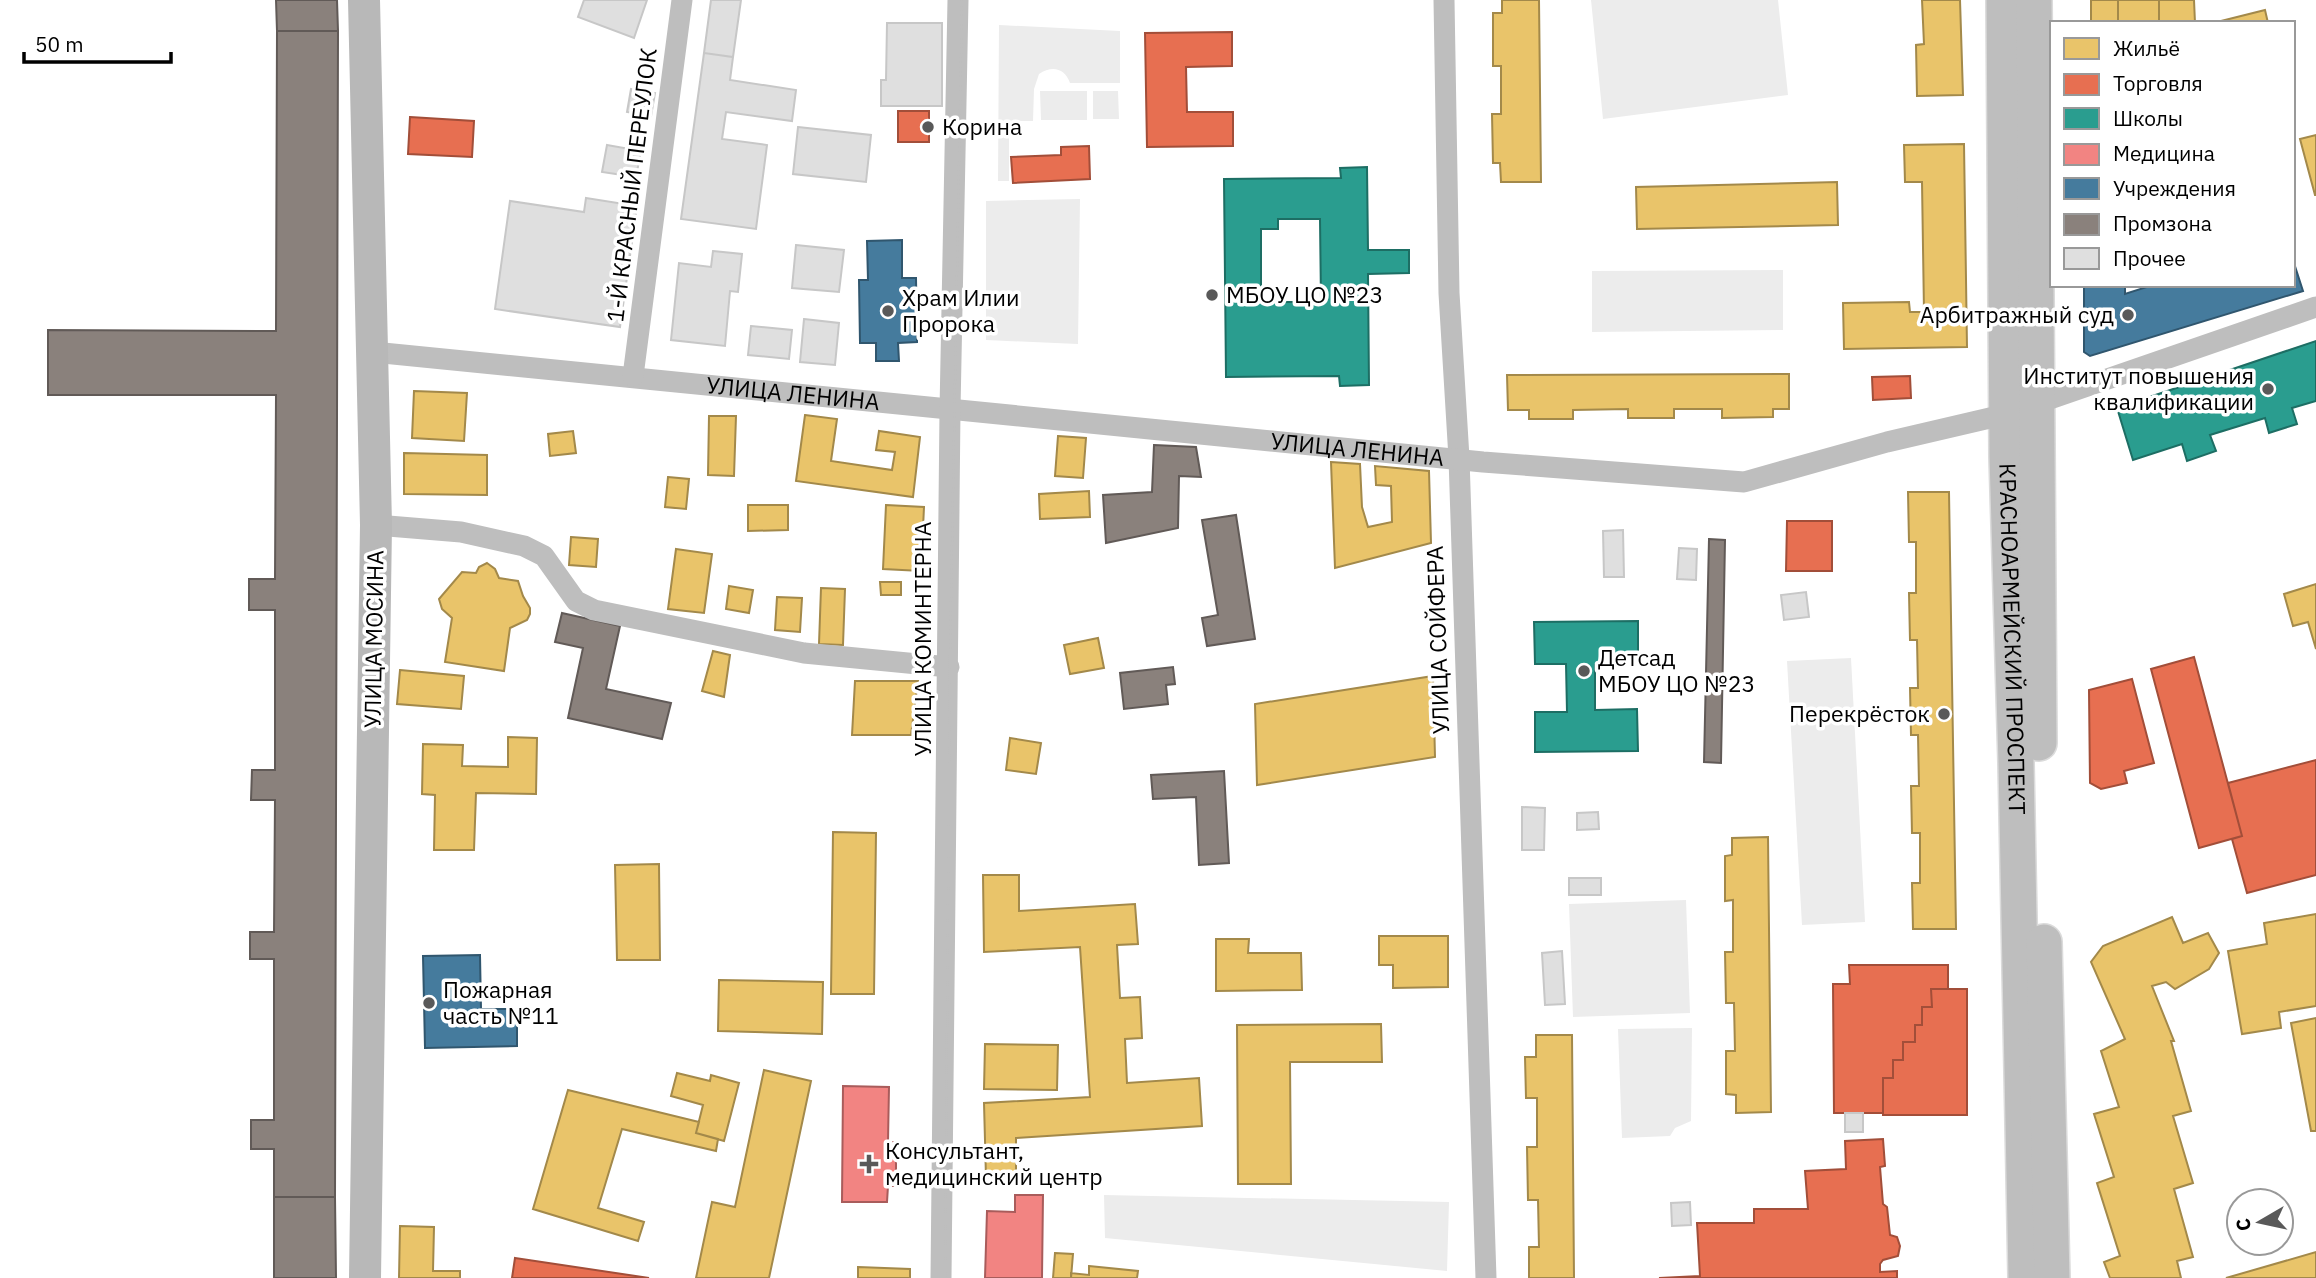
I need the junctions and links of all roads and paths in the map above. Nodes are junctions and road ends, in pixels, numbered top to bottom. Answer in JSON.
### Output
{"nodes":[{"id":1,"x":364,"y":0,"type":"edge"},
{"id":2,"x":682,"y":0,"type":"edge"},
{"id":3,"x":958,"y":0,"type":"edge"},
{"id":4,"x":1444,"y":0,"type":"edge"},
{"id":5,"x":2004,"y":0,"type":"edge"},
{"id":6,"x":2034,"y":0,"type":"edge"},
{"id":7,"x":2316,"y":307,"type":"edge"},
{"id":8,"x":373,"y":352,"type":"junction"},
{"id":9,"x":633,"y":376,"type":"junction"},
{"id":10,"x":2023,"y":409,"type":"junction"},
{"id":11,"x":950,"y":410,"type":"junction"},
{"id":12,"x":1459,"y":458,"type":"junction"},
{"id":13,"x":376,"y":526,"type":"junction"},
{"id":14,"x":949,"y":667,"type":"junction"},
{"id":15,"x":365,"y":1278,"type":"edge"},
{"id":16,"x":941,"y":1278,"type":"edge"},
{"id":17,"x":1486,"y":1278,"type":"edge"},
{"id":18,"x":2026,"y":1278,"type":"edge"},
{"id":19,"x":2052,"y":1278,"type":"edge"}],
"edges":[{"from":1,"to":8,"type":"main road","name":"УЛИЦА МОСИНА"},
{"from":2,"to":9,"type":"street","name":"1-Й КРАСНЫЙ ПЕРЕУЛОК"},
{"from":3,"to":11,"type":"street","name":"УЛИЦА КОМИНТЕРНА"},
{"from":4,"to":12,"type":"street","name":"УЛИЦА СОЙФЕРА"},
{"from":5,"to":10,"type":"main road","name":"КРАСНОАРМЕЙСКИЙ ПРОСПЕКТ"},
{"from":6,"to":10,"type":"main road","name":"КРАСНОАРМЕЙСКИЙ ПРОСПЕКТ"},
{"from":7,"to":10,"type":"street","name":"УЛИЦА ЛЕНИНА"},
{"from":8,"to":9,"type":"street","name":"УЛИЦА ЛЕНИНА"},
{"from":8,"to":13,"type":"main road","name":"УЛИЦА МОСИНА"},
{"from":9,"to":11,"type":"street","name":"УЛИЦА ЛЕНИНА"},
{"from":10,"to":12,"type":"street","name":"УЛИЦА ЛЕНИНА"},
{"from":10,"to":18,"type":"main road","name":"КРАСНОАРМЕЙСКИЙ ПРОСПЕКТ"},
{"from":10,"to":19,"type":"main road","name":"КРАСНОАРМЕЙСКИЙ ПРОСПЕКТ"},
{"from":11,"to":12,"type":"street","name":"УЛИЦА ЛЕНИНА"},
{"from":11,"to":14,"type":"street","name":"УЛИЦА КОМИНТЕРНА"},
{"from":12,"to":17,"type":"street","name":"УЛИЦА СОЙФЕРА"},
{"from":13,"to":14,"type":"street"},
{"from":13,"to":15,"type":"main road","name":"УЛИЦА МОСИНА"},
{"from":14,"to":16,"type":"street","name":"УЛИЦА КОМИНТЕРНА"}]}
